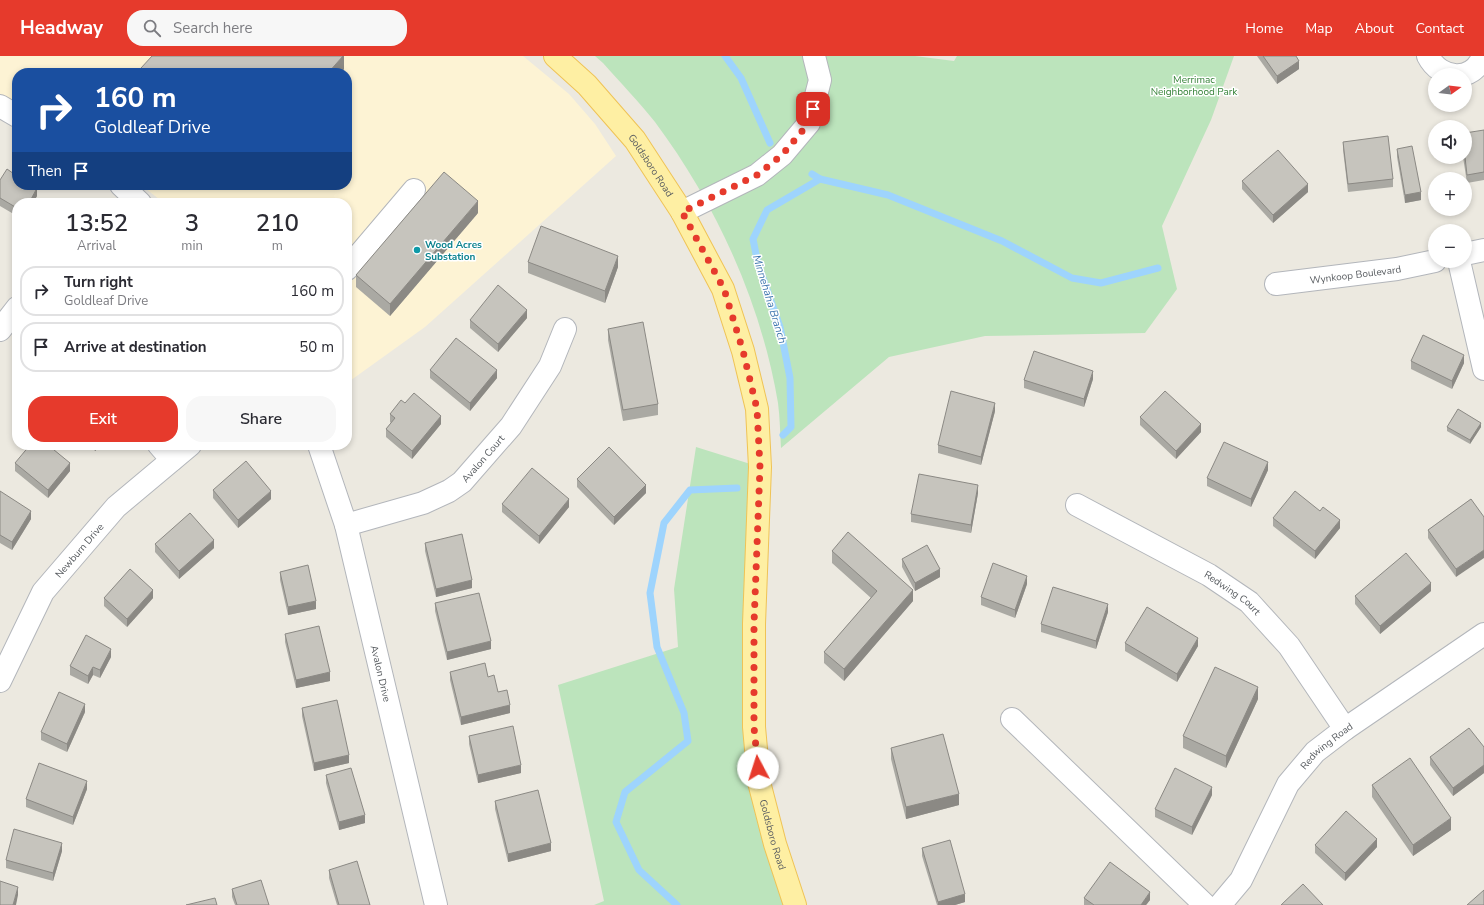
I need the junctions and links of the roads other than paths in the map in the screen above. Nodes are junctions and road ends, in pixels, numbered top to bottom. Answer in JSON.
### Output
{"nodes":[{"id":1,"x":555,"y":56,"type":"edge"},
{"id":2,"x":814,"y":56,"type":"edge"},
{"id":3,"x":1428,"y":56,"type":"edge"},
{"id":4,"x":1483,"y":56,"type":"edge"},
{"id":5,"x":0,"y":106,"type":"edge"},
{"id":6,"x":12,"y":113,"type":"edge"},
{"id":7,"x":126,"y":190,"type":"edge"},
{"id":8,"x":414,"y":190,"type":"dead end"},
{"id":9,"x":134,"y":198,"type":"edge"},
{"id":10,"x":682,"y":212,"type":"junction"},
{"id":11,"x":1484,"y":250,"type":"edge"},
{"id":12,"x":1472,"y":253,"type":"edge"},
{"id":13,"x":1428,"y":262,"type":"edge"},
{"id":14,"x":352,"y":263,"type":"edge"},
{"id":15,"x":1461,"y":268,"type":"edge"},
{"id":16,"x":1276,"y":284,"type":"dead end"},
{"id":17,"x":12,"y":314,"type":"edge"},
{"id":18,"x":565,"y":329,"type":"dead end"},
{"id":19,"x":0,"y":330,"type":"edge"},
{"id":20,"x":1484,"y":369,"type":"edge"},
{"id":21,"x":321,"y":450,"type":"edge"},
{"id":22,"x":165,"y":452,"type":"edge"},
{"id":23,"x":1077,"y":505,"type":"dead end"},
{"id":24,"x":346,"y":525,"type":"junction"},
{"id":25,"x":1484,"y":634,"type":"edge"},
{"id":26,"x":8,"y":644,"type":"edge"},
{"id":27,"x":0,"y":681,"type":"edge"},
{"id":28,"x":1012,"y":719,"type":"dead end"},
{"id":29,"x":1345,"y":729,"type":"junction"},
{"id":30,"x":436,"y":905,"type":"edge"},
{"id":31,"x":795,"y":905,"type":"edge"},
{"id":32,"x":1205,"y":905,"type":"edge"},
{"id":33,"x":1220,"y":905,"type":"edge"}],
"edges":[{"from":1,"to":10,"type":"main road","name":"Goldsboro Road"},
{"from":2,"to":10,"type":"street"},
{"from":3,"to":4,"type":"street"},
{"from":5,"to":6,"type":"street"},
{"from":7,"to":9,"type":"street"},
{"from":8,"to":14,"type":"street"},
{"from":10,"to":31,"type":"main road","name":"Goldsboro Road"},
{"from":11,"to":12,"type":"street"},
{"from":13,"to":16,"type":"street","name":"Wynkoop Boulevard"},
{"from":15,"to":20,"type":"street"},
{"from":17,"to":19,"type":"street"},
{"from":18,"to":24,"type":"street","name":"Avalon Court"},
{"from":21,"to":24,"type":"street","name":"Avalon Drive"},
{"from":22,"to":26,"type":"street","name":"Newburn Drive"},
{"from":23,"to":29,"type":"street","name":"Redwing Court"},
{"from":24,"to":30,"type":"street","name":"Avalon Drive"},
{"from":25,"to":29,"type":"street","name":"Redwing Road"},
{"from":26,"to":27,"type":"street","name":"Newburn Drive"},
{"from":28,"to":32,"type":"street"},
{"from":29,"to":33,"type":"street","name":"Redwing Road"}]}
